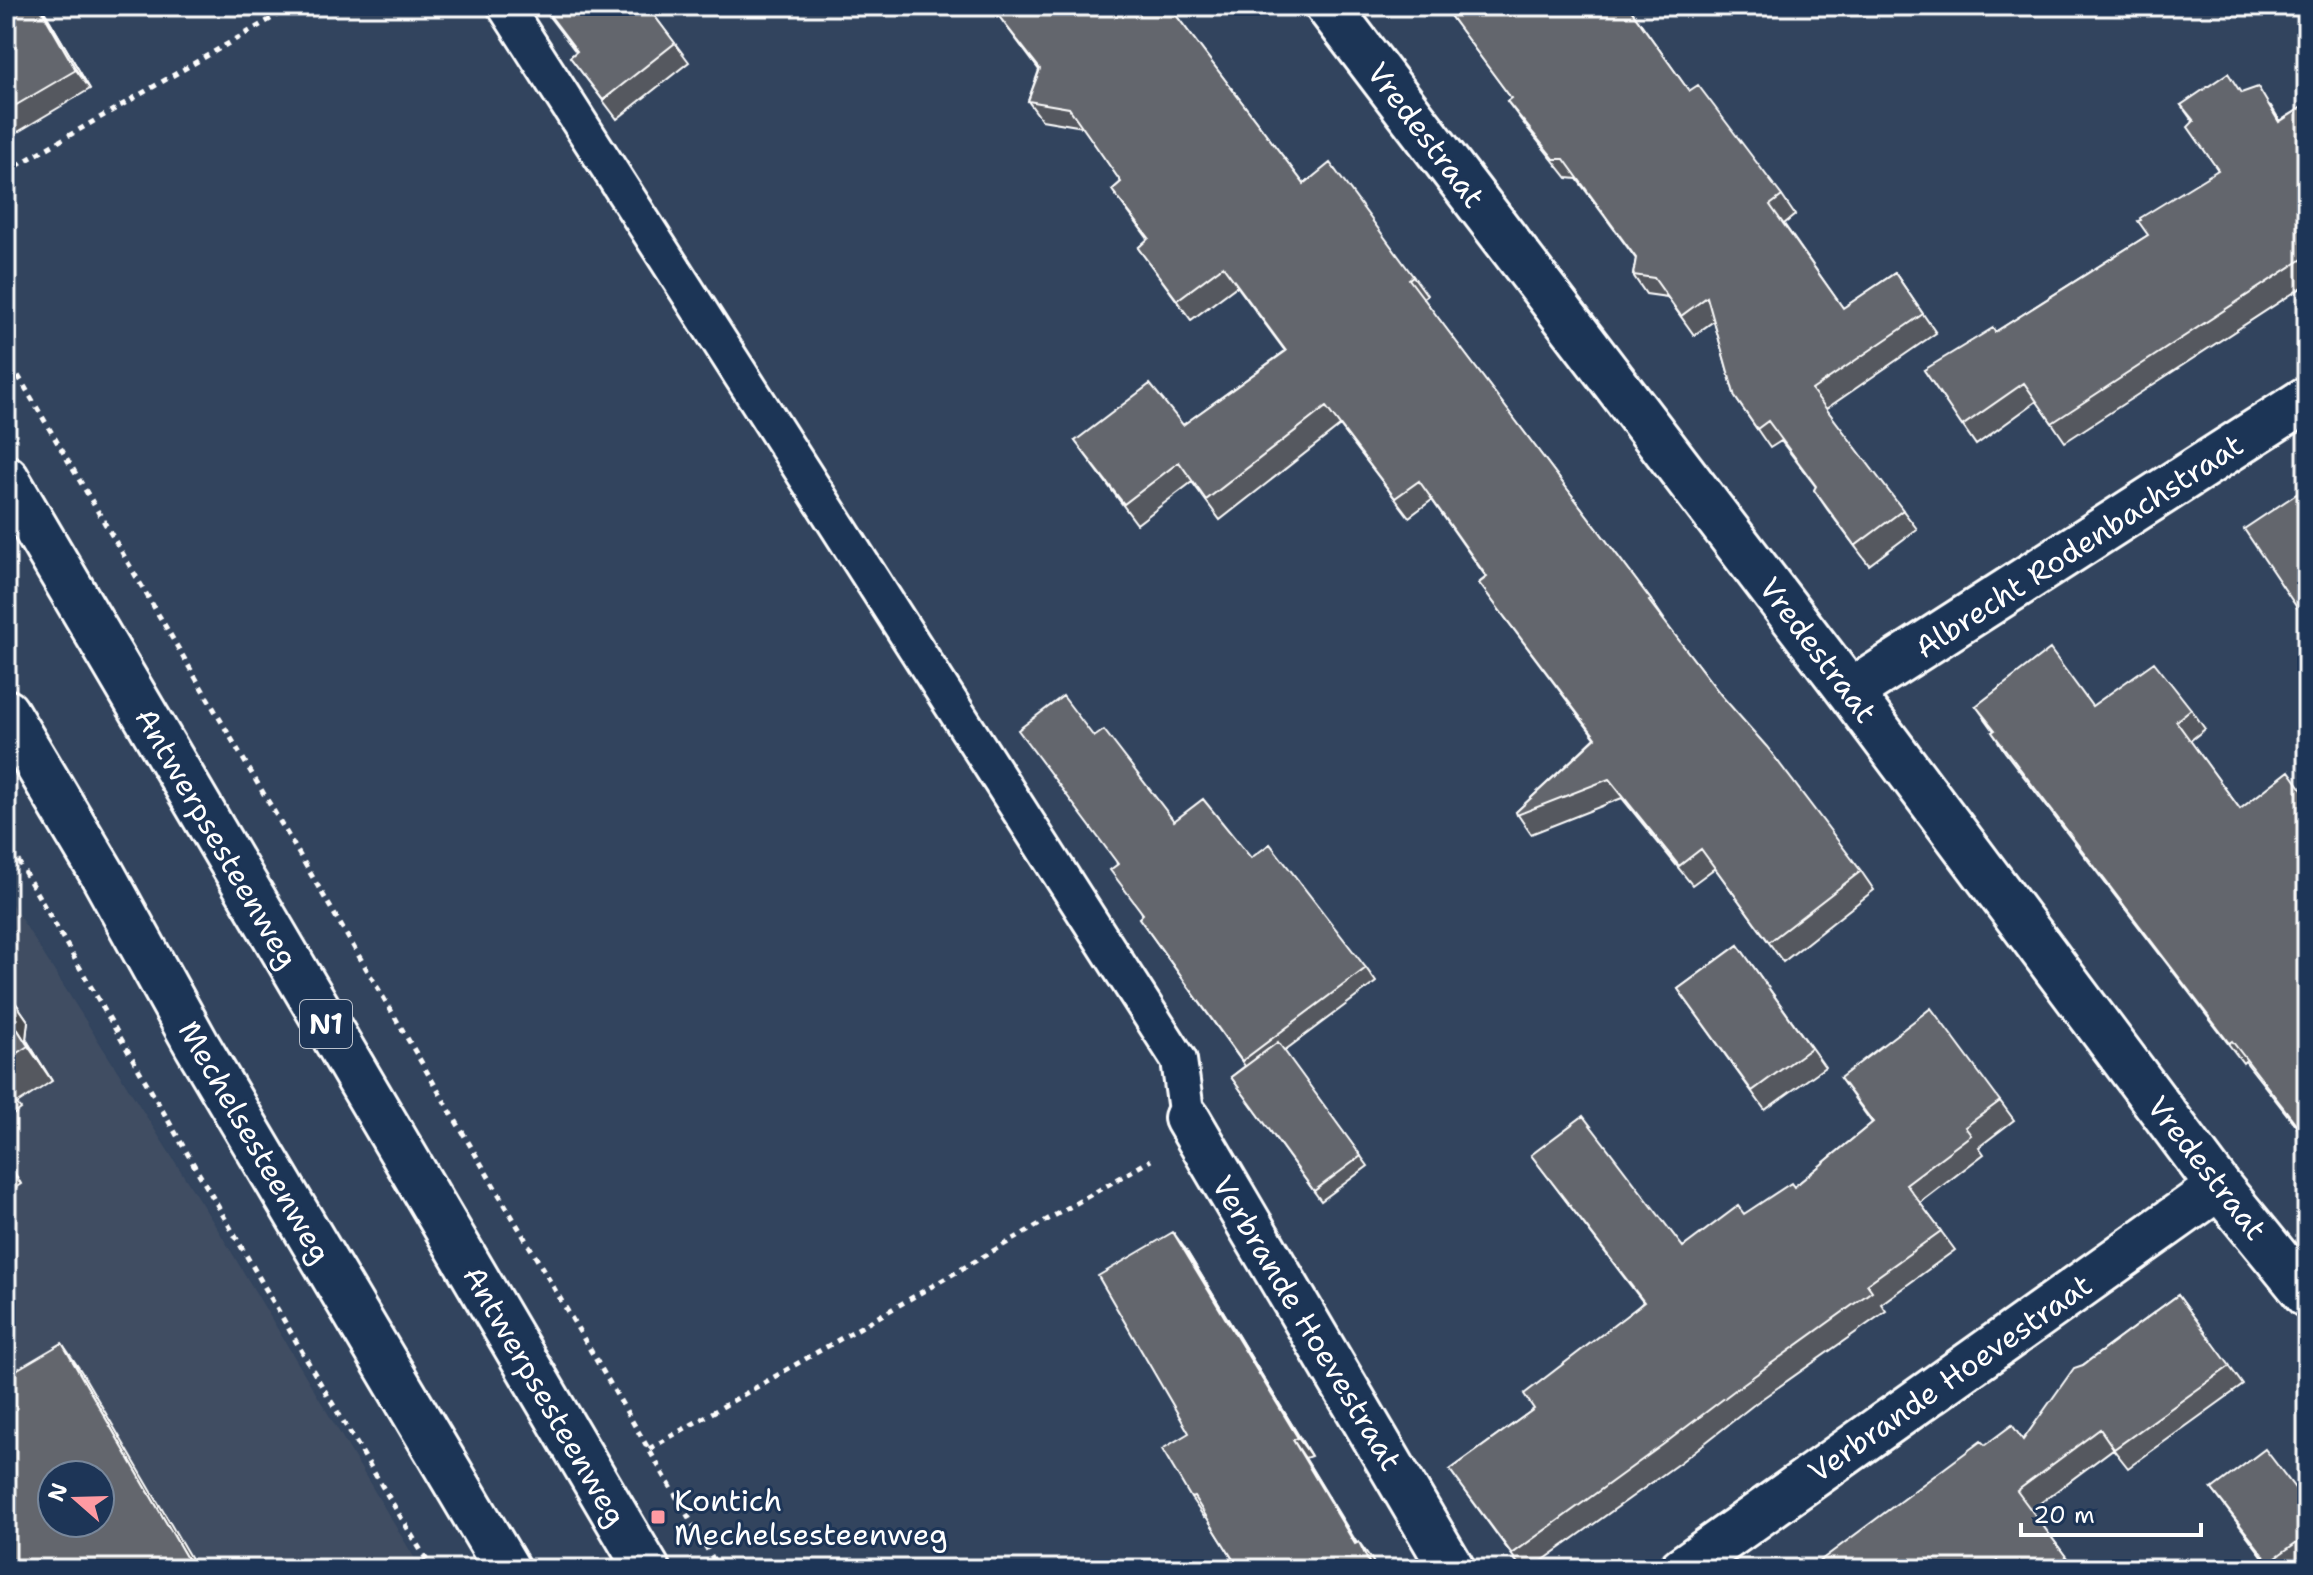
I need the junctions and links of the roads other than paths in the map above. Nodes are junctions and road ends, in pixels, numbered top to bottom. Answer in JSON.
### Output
{"nodes":[{"id":1,"x":505,"y":6,"type":"edge"},
{"id":2,"x":1328,"y":6,"type":"edge"},
{"id":3,"x":2307,"y":399,"type":"edge"},
{"id":4,"x":6,"y":478,"type":"edge"},
{"id":5,"x":1850,"y":692,"type":"junction"},
{"id":6,"x":6,"y":712,"type":"edge"},
{"id":7,"x":1191,"y":1126,"type":"joint"},
{"id":8,"x":2219,"y":1187,"type":"junction"},
{"id":9,"x":2304,"y":1285,"type":"edge"},
{"id":10,"x":507,"y":1569,"type":"edge"},
{"id":11,"x":647,"y":1569,"type":"edge"},
{"id":12,"x":1452,"y":1569,"type":"edge"},
{"id":13,"x":1682,"y":1569,"type":"edge"}],
"edges":[{"from":1,"to":7,"type":"lane"},
{"from":2,"to":5,"type":"street","name":"Vredestraat"},
{"from":3,"to":5,"type":"street","name":"Albrecht Rodenbachstraat"},
{"from":4,"to":11,"type":"street","name":"Antwerpsesteenweg","number":"N1"},
{"from":5,"to":8,"type":"street","name":"Vredestraat"},
{"from":6,"to":10,"type":"street","name":"Mechelsesteenweg"},
{"from":7,"to":12,"type":"street","name":"Verbrande Hoevestraat"},
{"from":8,"to":9,"type":"street","name":"Vredestraat"},
{"from":8,"to":13,"type":"street","name":"Verbrande Hoevestraat"}]}
